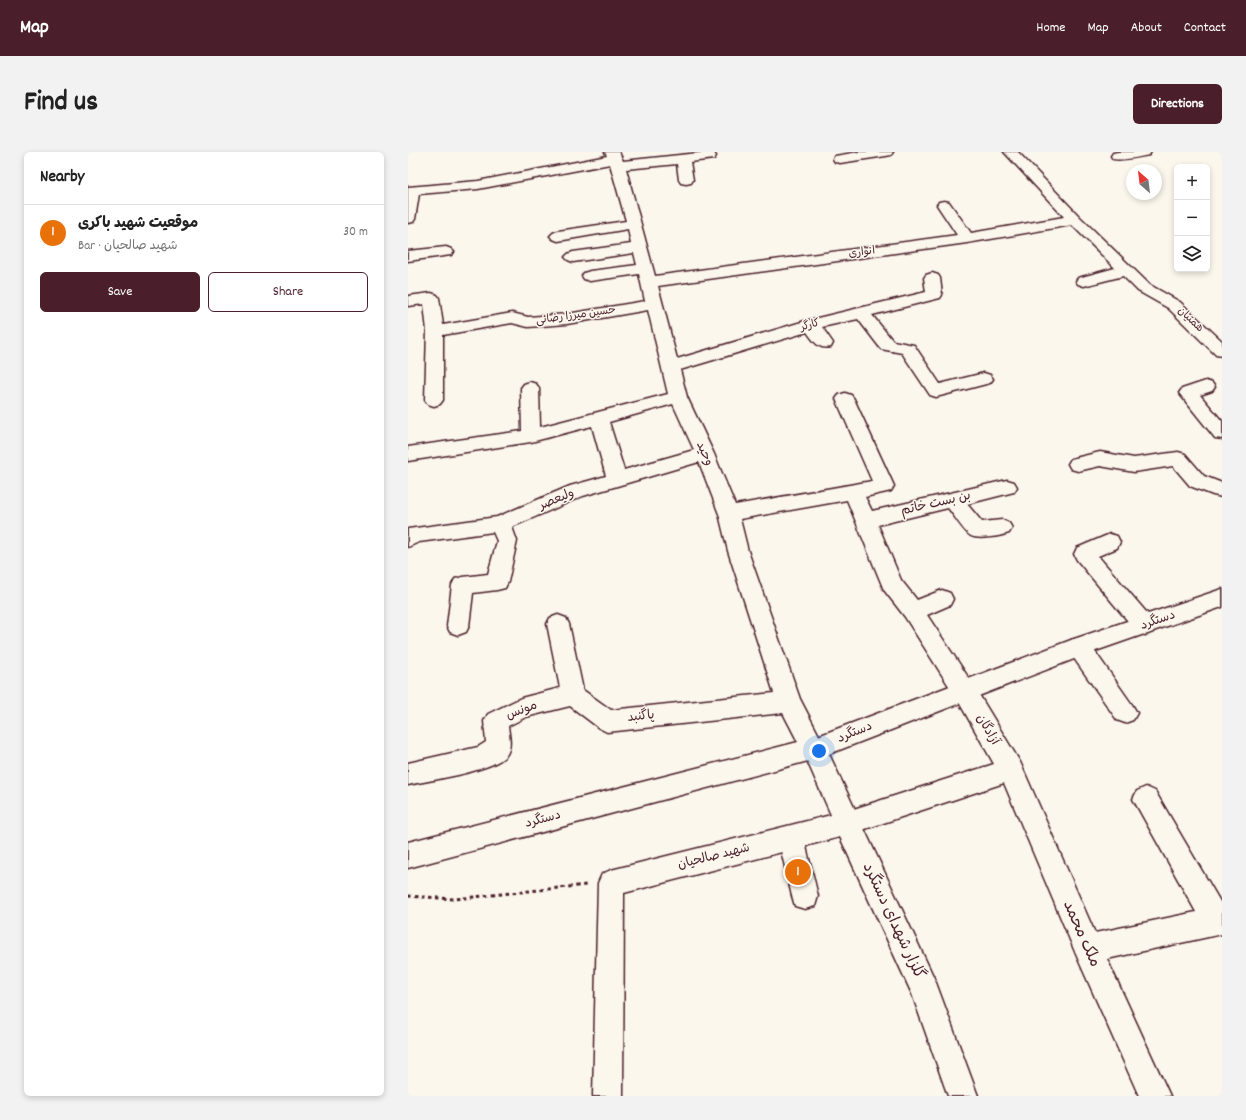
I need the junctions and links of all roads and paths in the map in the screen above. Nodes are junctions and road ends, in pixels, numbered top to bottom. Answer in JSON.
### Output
{"nodes":[{"id":1,"x":886,"y":152,"type":"edge"},
{"id":2,"x":1011,"y":152,"type":"edge"},
{"id":3,"x":1144,"y":152,"type":"edge"},
{"id":4,"x":710,"y":156,"type":"dead end"},
{"id":5,"x":1118,"y":156,"type":"dead end"},
{"id":6,"x":682,"y":158,"type":"junction"},
{"id":7,"x":615,"y":159,"type":"edge"},
{"id":8,"x":840,"y":159,"type":"dead end"},
{"id":9,"x":686,"y":180,"type":"dead end"},
{"id":10,"x":410,"y":191,"type":"edge"},
{"id":11,"x":944,"y":205,"type":"dead end"},
{"id":12,"x":408,"y":219,"type":"edge"},
{"id":13,"x":1075,"y":220,"type":"junction"},
{"id":14,"x":634,"y":224,"type":"junction"},
{"id":15,"x":558,"y":236,"type":"dead end"},
{"id":16,"x":966,"y":238,"type":"junction"},
{"id":17,"x":640,"y":247,"type":"junction"},
{"id":18,"x":446,"y":252,"type":"dead end"},
{"id":19,"x":408,"y":256,"type":"edge"},
{"id":20,"x":573,"y":257,"type":"dead end"},
{"id":21,"x":1126,"y":270,"type":"junction"},
{"id":22,"x":647,"y":275,"type":"junction"},
{"id":23,"x":590,"y":276,"type":"dead end"},
{"id":24,"x":932,"y":278,"type":"dead end"},
{"id":25,"x":1084,"y":281,"type":"dead end"},
{"id":26,"x":408,"y":301,"type":"edge"},
{"id":27,"x":655,"y":304,"type":"junction"},
{"id":28,"x":862,"y":312,"type":"junction"},
{"id":29,"x":811,"y":325,"type":"junction"},
{"id":30,"x":435,"y":331,"type":"junction"},
{"id":31,"x":825,"y":343,"type":"dead end"},
{"id":32,"x":1220,"y":347,"type":"edge"},
{"id":33,"x":671,"y":367,"type":"junction"},
{"id":34,"x":984,"y":379,"type":"dead end"},
{"id":35,"x":1206,"y":387,"type":"dead end"},
{"id":36,"x":530,"y":388,"type":"dead end"},
{"id":37,"x":678,"y":397,"type":"junction"},
{"id":38,"x":846,"y":399,"type":"dead end"},
{"id":39,"x":434,"y":400,"type":"dead end"},
{"id":40,"x":598,"y":419,"type":"junction"},
{"id":41,"x":1222,"y":433,"type":"edge"},
{"id":42,"x":531,"y":436,"type":"junction"},
{"id":43,"x":408,"y":454,"type":"edge"},
{"id":44,"x":705,"y":454,"type":"junction"},
{"id":45,"x":1078,"y":464,"type":"dead end"},
{"id":46,"x":617,"y":480,"type":"junction"},
{"id":47,"x":1007,"y":487,"type":"dead end"},
{"id":48,"x":1221,"y":490,"type":"edge"},
{"id":49,"x":853,"y":492,"type":"junction"},
{"id":50,"x":953,"y":500,"type":"junction"},
{"id":51,"x":729,"y":514,"type":"junction"},
{"id":52,"x":866,"y":520,"type":"junction"},
{"id":53,"x":500,"y":524,"type":"junction"},
{"id":54,"x":1002,"y":528,"type":"dead end"},
{"id":55,"x":408,"y":539,"type":"edge"},
{"id":56,"x":1110,"y":542,"type":"dead end"},
{"id":57,"x":1222,"y":598,"type":"edge"},
{"id":58,"x":942,"y":599,"type":"dead end"},
{"id":59,"x":913,"y":611,"type":"junction"},
{"id":60,"x":558,"y":624,"type":"dead end"},
{"id":61,"x":458,"y":626,"type":"dead end"},
{"id":62,"x":1145,"y":626,"type":"junction"},
{"id":63,"x":1079,"y":647,"type":"junction"},
{"id":64,"x":964,"y":690,"type":"junction"},
{"id":65,"x":573,"y":695,"type":"junction"},
{"id":66,"x":789,"y":702,"type":"junction"},
{"id":67,"x":1124,"y":713,"type":"dead end"},
{"id":68,"x":814,"y":749,"type":"junction"},
{"id":69,"x":1011,"y":770,"type":"junction"},
{"id":70,"x":408,"y":774,"type":"edge"},
{"id":71,"x":1146,"y":799,"type":"dead end"},
{"id":72,"x":846,"y":823,"type":"junction"},
{"id":73,"x":791,"y":838,"type":"junction"},
{"id":74,"x":408,"y":855,"type":"edge"},
{"id":75,"x":611,"y":883,"type":"junction"},
{"id":76,"x":408,"y":896,"type":"edge"},
{"id":77,"x":805,"y":896,"type":"dead end"},
{"id":78,"x":1219,"y":921,"type":"edge"},
{"id":79,"x":1088,"y":949,"type":"junction"},
{"id":80,"x":608,"y":1096,"type":"edge"},
{"id":81,"x":963,"y":1096,"type":"edge"},
{"id":82,"x":1155,"y":1096,"type":"edge"}],
"edges":[{"from":1,"to":8,"type":"street"},
{"from":2,"to":13,"type":"street","name":"همتیان"},
{"from":3,"to":5,"type":"street"},
{"from":4,"to":6,"type":"street"},
{"from":6,"to":7,"type":"street"},
{"from":6,"to":9,"type":"street"},
{"from":7,"to":10,"type":"street"},
{"from":7,"to":14,"type":"street","name":"وحید"},
{"from":10,"to":12,"type":"street"},
{"from":11,"to":16,"type":"street"},
{"from":13,"to":16,"type":"street","name":"انواری"},
{"from":13,"to":21,"type":"street","name":"همتیان"},
{"from":14,"to":15,"type":"street"},
{"from":14,"to":17,"type":"street","name":"وحید"},
{"from":16,"to":22,"type":"street","name":"انواری"},
{"from":17,"to":20,"type":"street"},
{"from":17,"to":22,"type":"street","name":"وحید"},
{"from":18,"to":19,"type":"street"},
{"from":21,"to":25,"type":"street"},
{"from":21,"to":32,"type":"street","name":"همتیان"},
{"from":22,"to":23,"type":"street","name":"انواری"},
{"from":22,"to":27,"type":"street","name":"وحید"},
{"from":24,"to":28,"type":"street","name":"کارگر"},
{"from":26,"to":30,"type":"street"},
{"from":27,"to":30,"type":"street","name":"حسین میرزا رضائی"},
{"from":27,"to":33,"type":"street","name":"وحید"},
{"from":28,"to":29,"type":"street","name":"کارگر"},
{"from":28,"to":34,"type":"street"},
{"from":29,"to":31,"type":"street"},
{"from":29,"to":33,"type":"street","name":"کارگر"},
{"from":30,"to":39,"type":"street"},
{"from":33,"to":37,"type":"street","name":"وحید"},
{"from":35,"to":41,"type":"street"},
{"from":36,"to":42,"type":"street"},
{"from":37,"to":40,"type":"street"},
{"from":37,"to":44,"type":"street","name":"وحید"},
{"from":38,"to":49,"type":"street"},
{"from":40,"to":42,"type":"street"},
{"from":40,"to":46,"type":"street"},
{"from":42,"to":43,"type":"street"},
{"from":44,"to":46,"type":"street","name":"ولیعصر"},
{"from":44,"to":51,"type":"street","name":"وحید"},
{"from":45,"to":48,"type":"street"},
{"from":46,"to":53,"type":"street","name":"ولیعصر"},
{"from":47,"to":50,"type":"street","name":"بن بست خاتم"},
{"from":49,"to":51,"type":"street"},
{"from":49,"to":52,"type":"street","name":"آزادگان"},
{"from":50,"to":52,"type":"street","name":"بن بست خاتم"},
{"from":50,"to":54,"type":"street"},
{"from":51,"to":66,"type":"street","name":"وحید"},
{"from":52,"to":59,"type":"street","name":"آزادگان"},
{"from":53,"to":55,"type":"street","name":"ولیعصر"},
{"from":53,"to":61,"type":"street"},
{"from":56,"to":62,"type":"street"},
{"from":57,"to":62,"type":"street","name":"دستگرد"},
{"from":58,"to":59,"type":"street"},
{"from":59,"to":64,"type":"street","name":"آزادگان"},
{"from":60,"to":65,"type":"street"},
{"from":62,"to":63,"type":"street","name":"دستگرد"},
{"from":63,"to":64,"type":"street","name":"دستگرد"},
{"from":63,"to":67,"type":"street"},
{"from":64,"to":68,"type":"street","name":"دستگرد"},
{"from":64,"to":69,"type":"street","name":"آزادگان"},
{"from":65,"to":66,"type":"street","name":"پاگنبد"},
{"from":65,"to":70,"type":"street","name":"مونس"},
{"from":66,"to":68,"type":"street","name":"وحید"},
{"from":68,"to":72,"type":"street","name":"گلزار شهدای دستگرد"},
{"from":68,"to":74,"type":"street","name":"دستگرد"},
{"from":69,"to":72,"type":"street","name":"شهید صالحیان"},
{"from":69,"to":79,"type":"street","name":"ملک محمد"},
{"from":71,"to":78,"type":"street"},
{"from":72,"to":73,"type":"street","name":"شهید صالحیان"},
{"from":72,"to":81,"type":"street","name":"گلزار شهدای دستگرد"},
{"from":73,"to":75,"type":"street","name":"شهید صالحیان"},
{"from":73,"to":77,"type":"street"},
{"from":75,"to":76,"type":"path"},
{"from":75,"to":80,"type":"street"},
{"from":78,"to":79,"type":"street"},
{"from":79,"to":82,"type":"street","name":"ملک محمد"}]}
